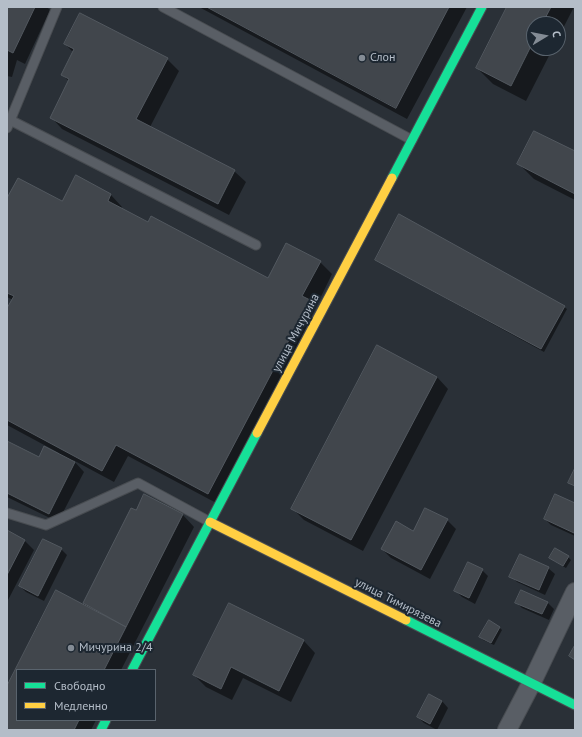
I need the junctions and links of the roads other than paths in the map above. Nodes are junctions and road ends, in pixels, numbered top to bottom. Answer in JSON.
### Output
{"nodes":[{"id":1,"x":57,"y":7,"type":"edge"},
{"id":2,"x":163,"y":7,"type":"edge"},
{"id":3,"x":482,"y":7,"type":"edge"},
{"id":4,"x":9,"y":124,"type":"edge"},
{"id":5,"x":413,"y":140,"type":"junction"},
{"id":6,"x":256,"y":245,"type":"dead end"},
{"id":7,"x":7,"y":513,"type":"edge"},
{"id":8,"x":210,"y":522,"type":"junction"},
{"id":9,"x":575,"y":592,"type":"edge"},
{"id":10,"x":133,"y":669,"type":"edge"},
{"id":11,"x":531,"y":684,"type":"junction"},
{"id":12,"x":575,"y":706,"type":"edge"},
{"id":13,"x":106,"y":721,"type":"edge"},
{"id":14,"x":101,"y":730,"type":"edge"},
{"id":15,"x":507,"y":730,"type":"edge"}],
"edges":[{"from":1,"to":4,"type":"lane"},
{"from":2,"to":5,"type":"lane"},
{"from":3,"to":5,"type":"street","name":"улица Мичурина"},
{"from":4,"to":6,"type":"lane"},
{"from":5,"to":8,"type":"street","name":"улица Мичурина"},
{"from":7,"to":8,"type":"lane"},
{"from":8,"to":10,"type":"street","name":"улица Мичурина"},
{"from":8,"to":11,"type":"street","name":"улица Тимирязева"},
{"from":9,"to":11,"type":"street"},
{"from":11,"to":12,"type":"street","name":"улица Тимирязева"},
{"from":11,"to":15,"type":"street"},
{"from":13,"to":14,"type":"street"}]}
